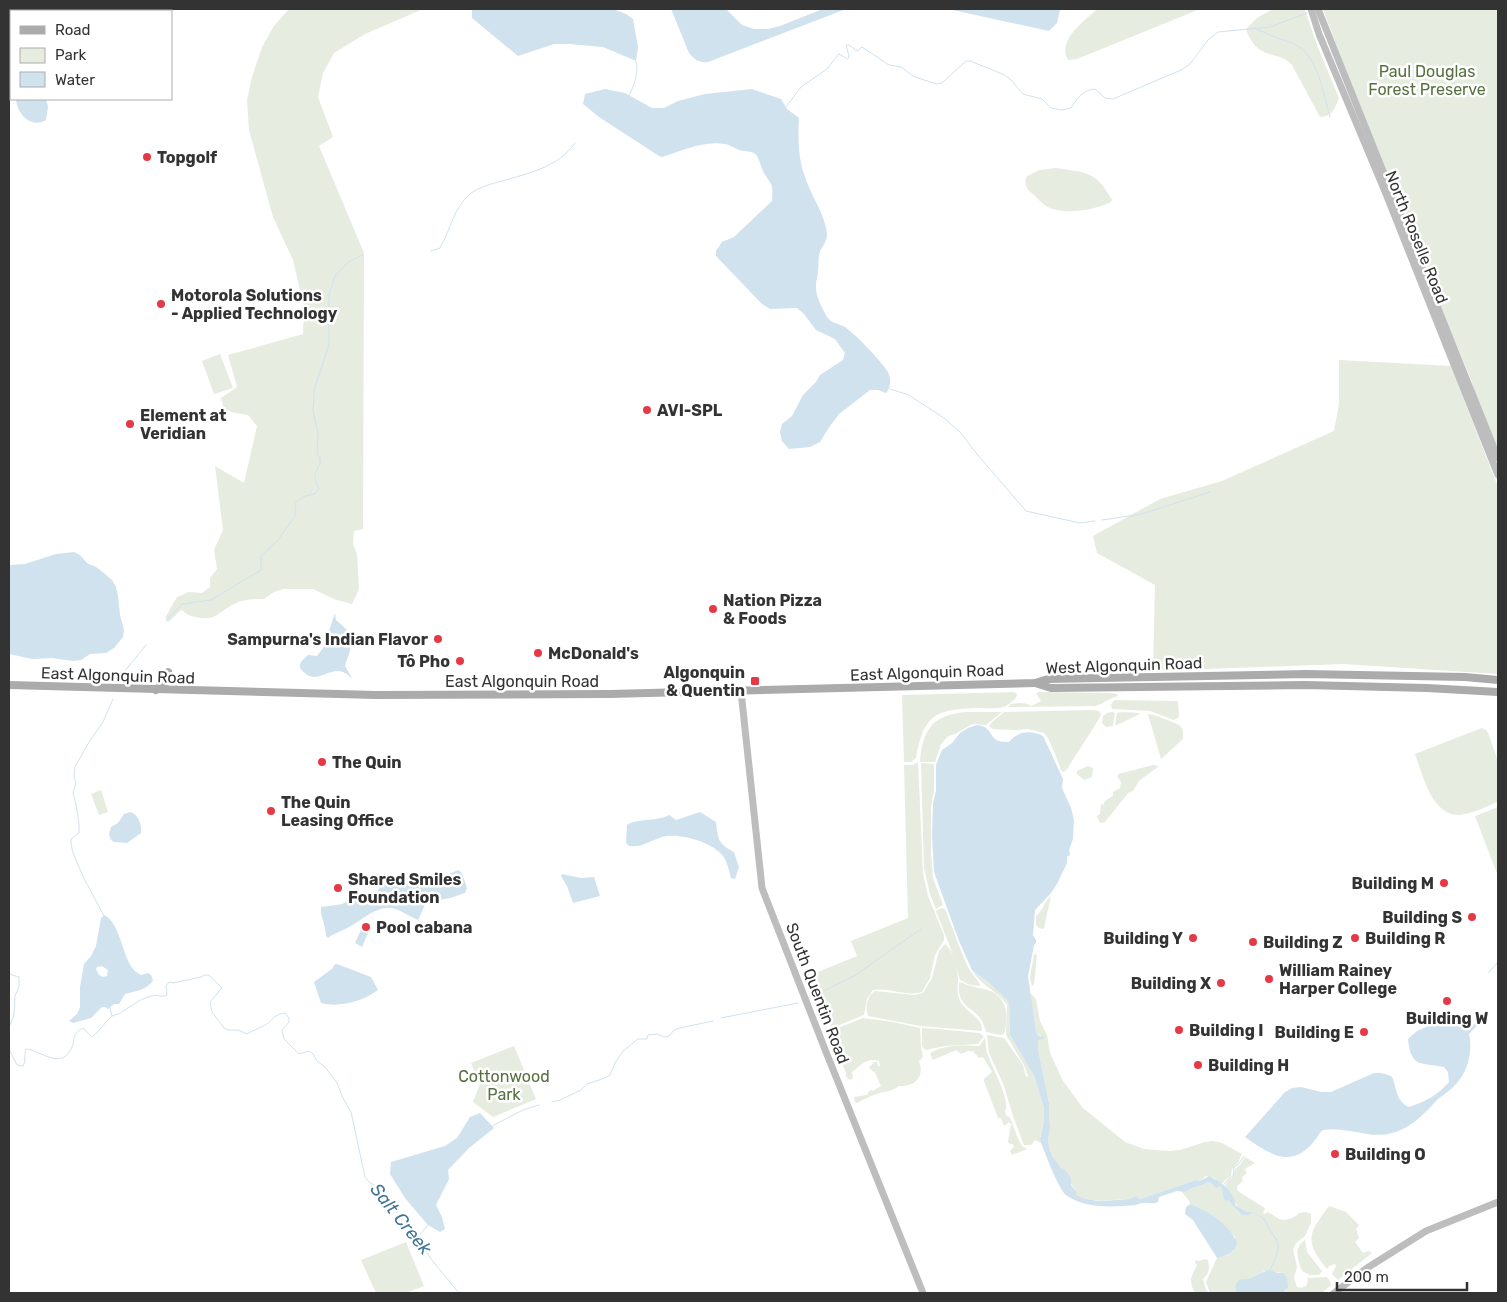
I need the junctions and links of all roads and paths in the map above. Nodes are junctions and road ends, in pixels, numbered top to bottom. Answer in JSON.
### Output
{"nodes":[{"id":1,"x":1310,"y":9,"type":"edge"},
{"id":2,"x":1318,"y":9,"type":"edge"},
{"id":3,"x":1498,"y":458,"type":"edge"},
{"id":4,"x":1498,"y":475,"type":"edge"},
{"id":5,"x":168,"y":672,"type":"dead end"},
{"id":6,"x":1498,"y":680,"type":"edge"},
{"id":7,"x":1035,"y":683,"type":"junction"},
{"id":8,"x":9,"y":685,"type":"edge"},
{"id":9,"x":156,"y":690,"type":"junction"},
{"id":10,"x":741,"y":690,"type":"junction"},
{"id":11,"x":1498,"y":692,"type":"edge"},
{"id":12,"x":1498,"y":1202,"type":"edge"},
{"id":13,"x":923,"y":1293,"type":"edge"},
{"id":14,"x":1334,"y":1293,"type":"edge"}],
"edges":[{"from":1,"to":4,"type":"main road","name":"North Roselle Road"},
{"from":2,"to":3,"type":"main road","name":"North Roselle Road"},
{"from":5,"to":9,"type":"main road"},
{"from":6,"to":7,"type":"main road","name":"West Algonquin Road"},
{"from":7,"to":10,"type":"main road","name":"East Algonquin Road"},
{"from":7,"to":11,"type":"main road","name":"West Algonquin Road"},
{"from":8,"to":9,"type":"main road","name":"East Algonquin Road"},
{"from":9,"to":10,"type":"main road","name":"East Algonquin Road"},
{"from":10,"to":13,"type":"main road","name":"South Quentin Road"},
{"from":12,"to":14,"type":"main road"}]}
